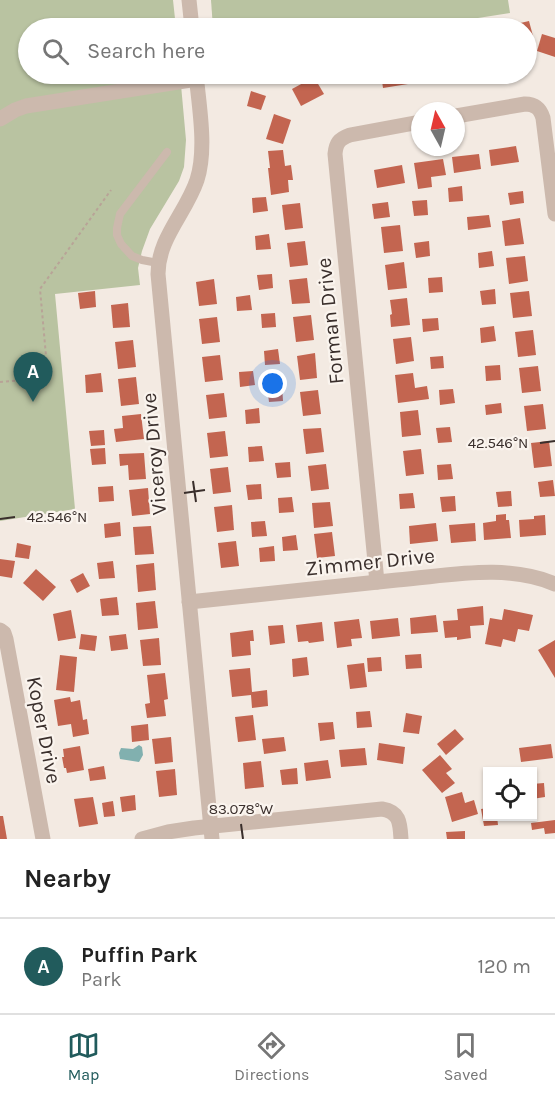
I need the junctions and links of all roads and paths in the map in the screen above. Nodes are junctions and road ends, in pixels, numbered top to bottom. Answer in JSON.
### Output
{"nodes":[{"id":1,"x":189,"y":0,"type":"edge"},
{"id":2,"x":191,"y":18,"type":"edge"},
{"id":3,"x":151,"y":84,"type":"edge"},
{"id":4,"x":197,"y":84,"type":"edge"},
{"id":5,"x":465,"y":114,"type":"edge"},
{"id":6,"x":0,"y":119,"type":"edge"},
{"id":7,"x":411,"y":124,"type":"edge"},
{"id":8,"x":167,"y":152,"type":"dead end"},
{"id":9,"x":111,"y":190,"type":"dead end"},
{"id":10,"x":555,"y":214,"type":"edge"},
{"id":11,"x":158,"y":263,"type":"junction"},
{"id":12,"x":0,"y":382,"type":"edge"},
{"id":13,"x":377,"y":582,"type":"junction"},
{"id":14,"x":555,"y":584,"type":"edge"},
{"id":15,"x":189,"y":602,"type":"junction"},
{"id":16,"x":0,"y":630,"type":"edge"},
{"id":17,"x":212,"y":833,"type":"edge"},
{"id":18,"x":43,"y":839,"type":"edge"},
{"id":19,"x":142,"y":839,"type":"edge"},
{"id":20,"x":401,"y":839,"type":"edge"}],
"edges":[{"from":1,"to":2,"type":"street"},
{"from":3,"to":6,"type":"street"},
{"from":4,"to":11,"type":"street","name":"Viceroy Drive"},
{"from":5,"to":10,"type":"street"},
{"from":7,"to":13,"type":"street","name":"Forman Drive"},
{"from":8,"to":11,"type":"lane"},
{"from":9,"to":12,"type":"path"},
{"from":11,"to":15,"type":"street","name":"Viceroy Drive"},
{"from":13,"to":14,"type":"street","name":"Zimmer Drive"},
{"from":13,"to":15,"type":"street","name":"Zimmer Drive"},
{"from":15,"to":17,"type":"street","name":"Viceroy Drive"},
{"from":16,"to":18,"type":"street","name":"Koper Drive"},
{"from":17,"to":19,"type":"street"},
{"from":17,"to":20,"type":"street"}]}
